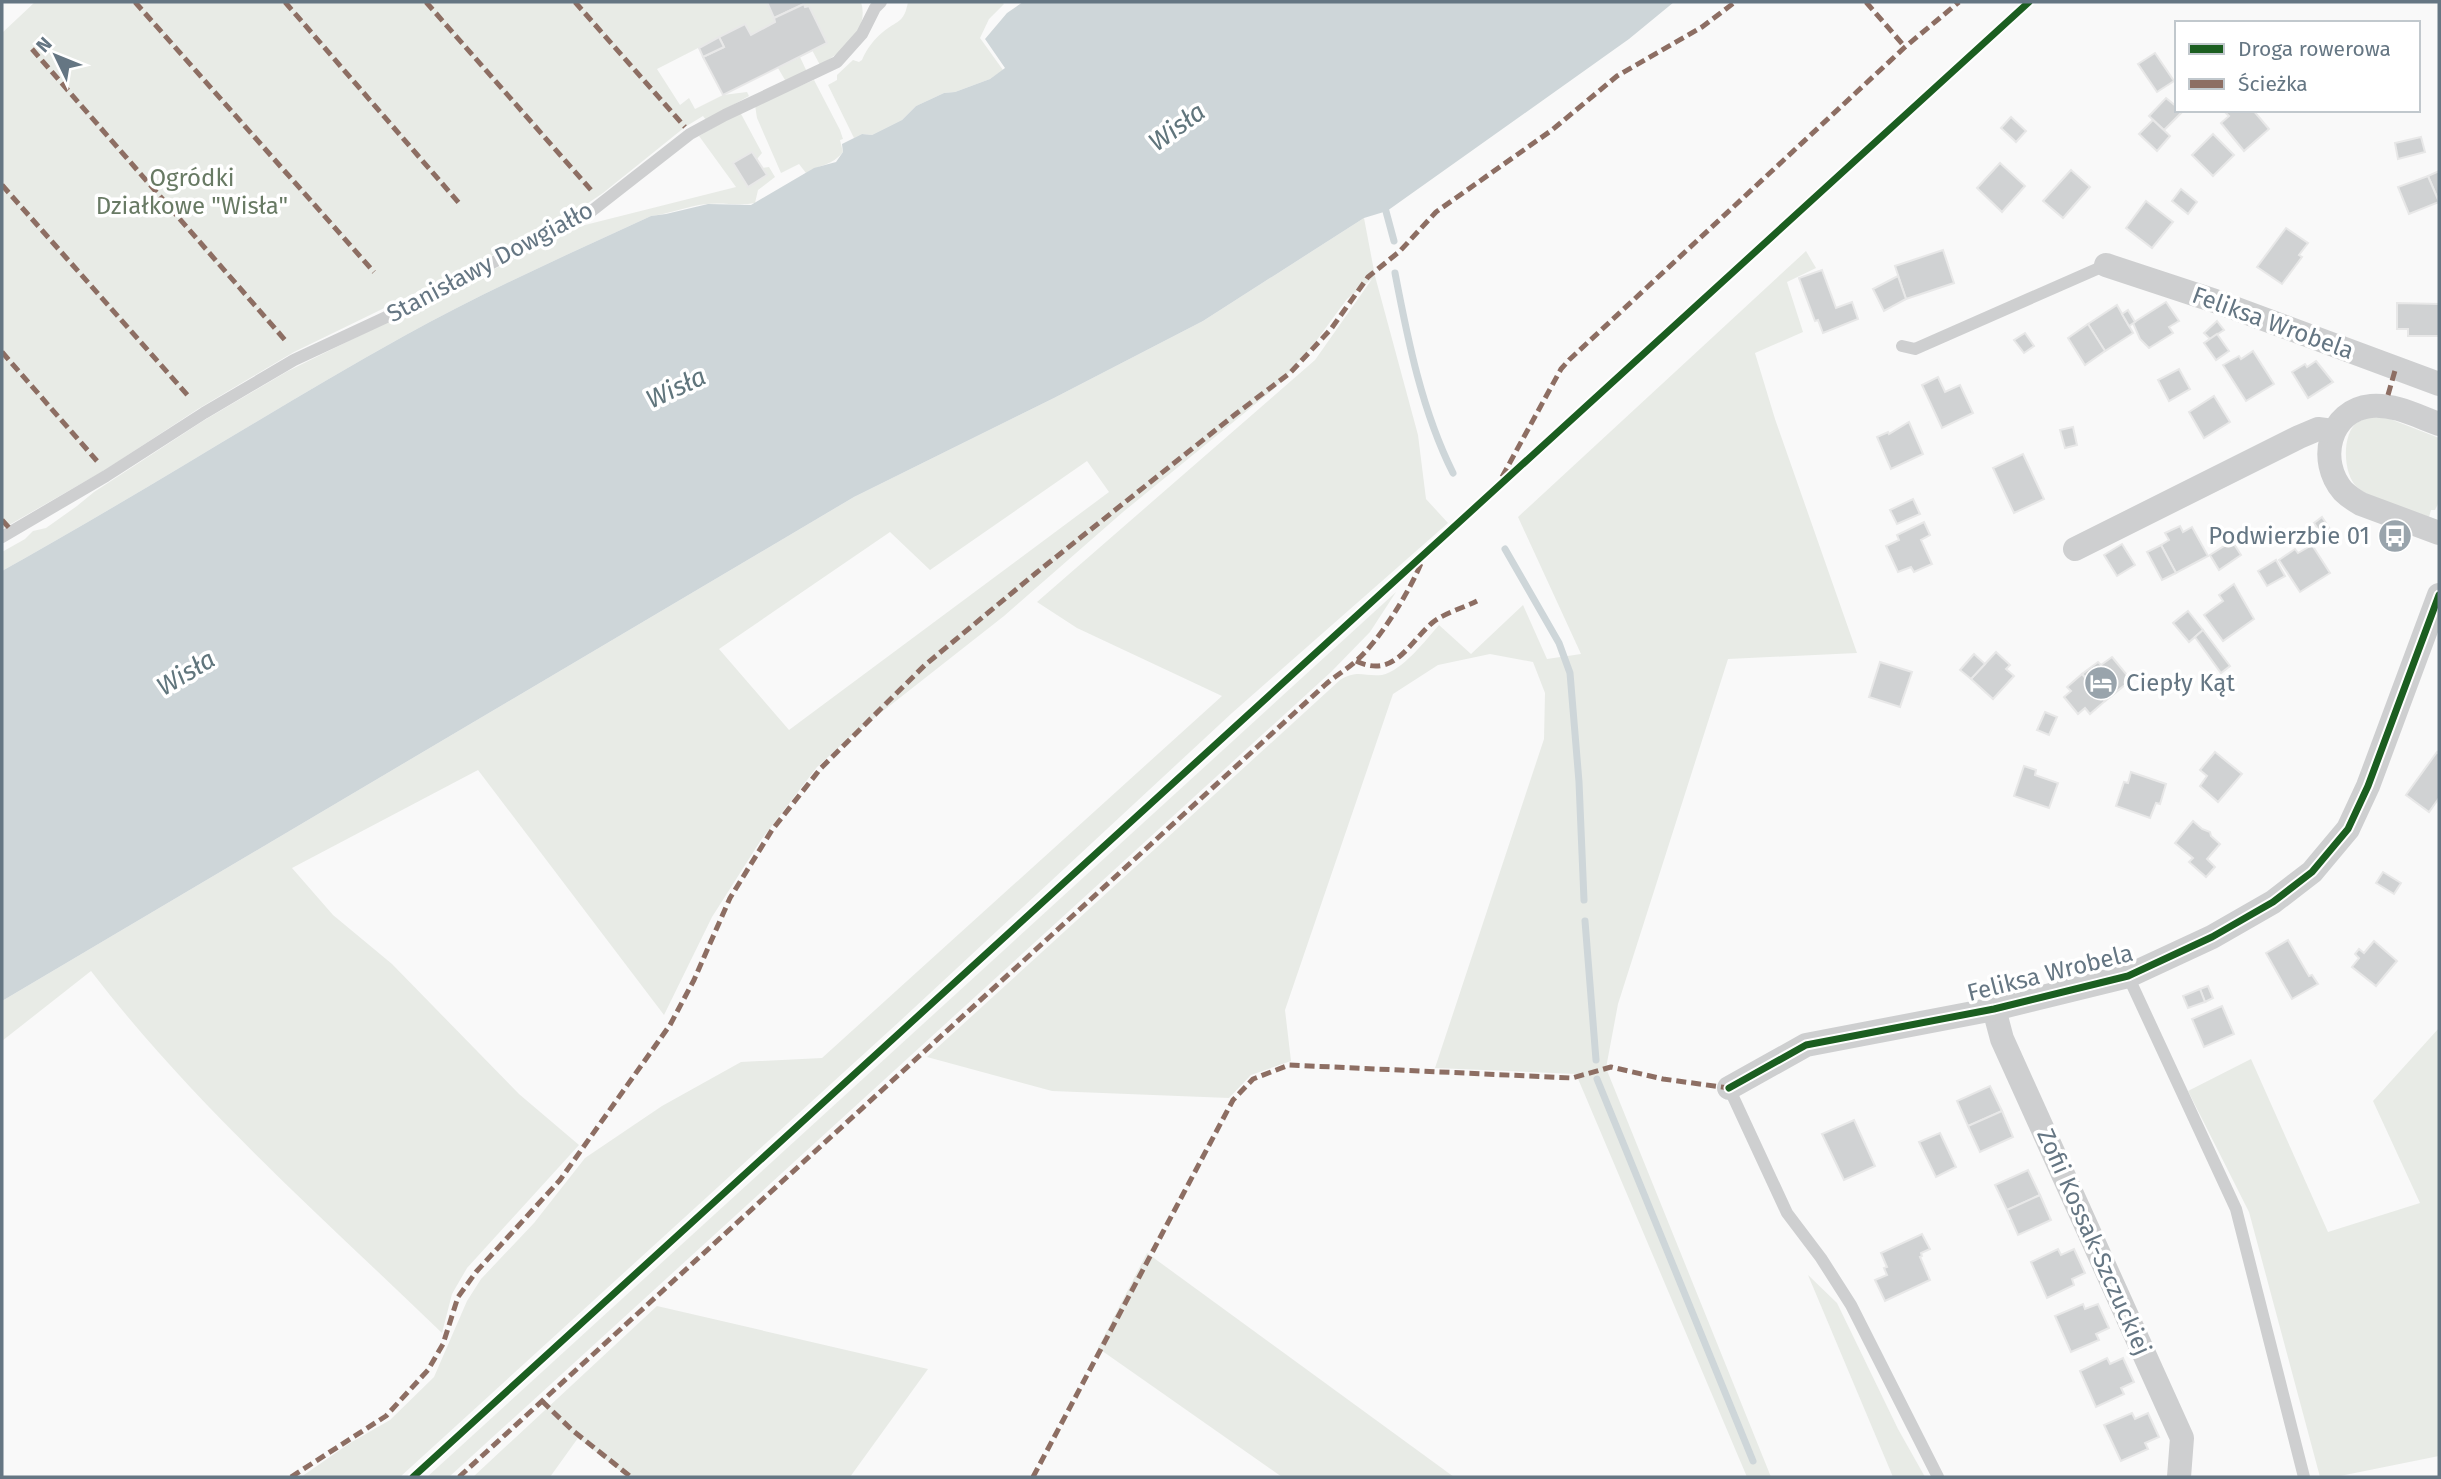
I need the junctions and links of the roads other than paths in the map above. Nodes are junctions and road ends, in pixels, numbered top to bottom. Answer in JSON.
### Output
{"nodes":[{"id":1,"x":881,"y":2,"type":"edge"},
{"id":2,"x":2106,"y":265,"type":"joint"},
{"id":3,"x":1902,"y":346,"type":"dead end"},
{"id":4,"x":2439,"y":384,"type":"edge"},
{"id":5,"x":2439,"y":424,"type":"edge"},
{"id":6,"x":2333,"y":431,"type":"junction"},
{"id":7,"x":2439,"y":533,"type":"edge"},
{"id":8,"x":2,"y":537,"type":"edge"},
{"id":9,"x":2075,"y":549,"type":"dead end"},
{"id":10,"x":2439,"y":595,"type":"edge"},
{"id":11,"x":2128,"y":976,"type":"junction"},
{"id":12,"x":1994,"y":1009,"type":"junction"},
{"id":13,"x":1729,"y":1088,"type":"joint"},
{"id":14,"x":1938,"y":1477,"type":"edge"},
{"id":15,"x":2179,"y":1477,"type":"edge"},
{"id":16,"x":2304,"y":1477,"type":"edge"}],
"edges":[{"from":1,"to":8,"type":"lane","name":"Stanisławy Dowgiałło"},
{"from":2,"to":3,"type":"lane"},
{"from":2,"to":4,"type":"street","name":"Feliksa Wrobela"},
{"from":5,"to":6,"type":"street"},
{"from":6,"to":7,"type":"street"},
{"from":6,"to":9,"type":"street"},
{"from":10,"to":11,"type":"street","name":"Feliksa Wrobela"},
{"from":11,"to":12,"type":"street","name":"Feliksa Wrobela"},
{"from":11,"to":16,"type":"lane"},
{"from":12,"to":13,"type":"street","name":"Feliksa Wrobela"},
{"from":12,"to":15,"type":"street","name":"Zofii Kossak-Szczuckiej"},
{"from":13,"to":14,"type":"lane"}]}
